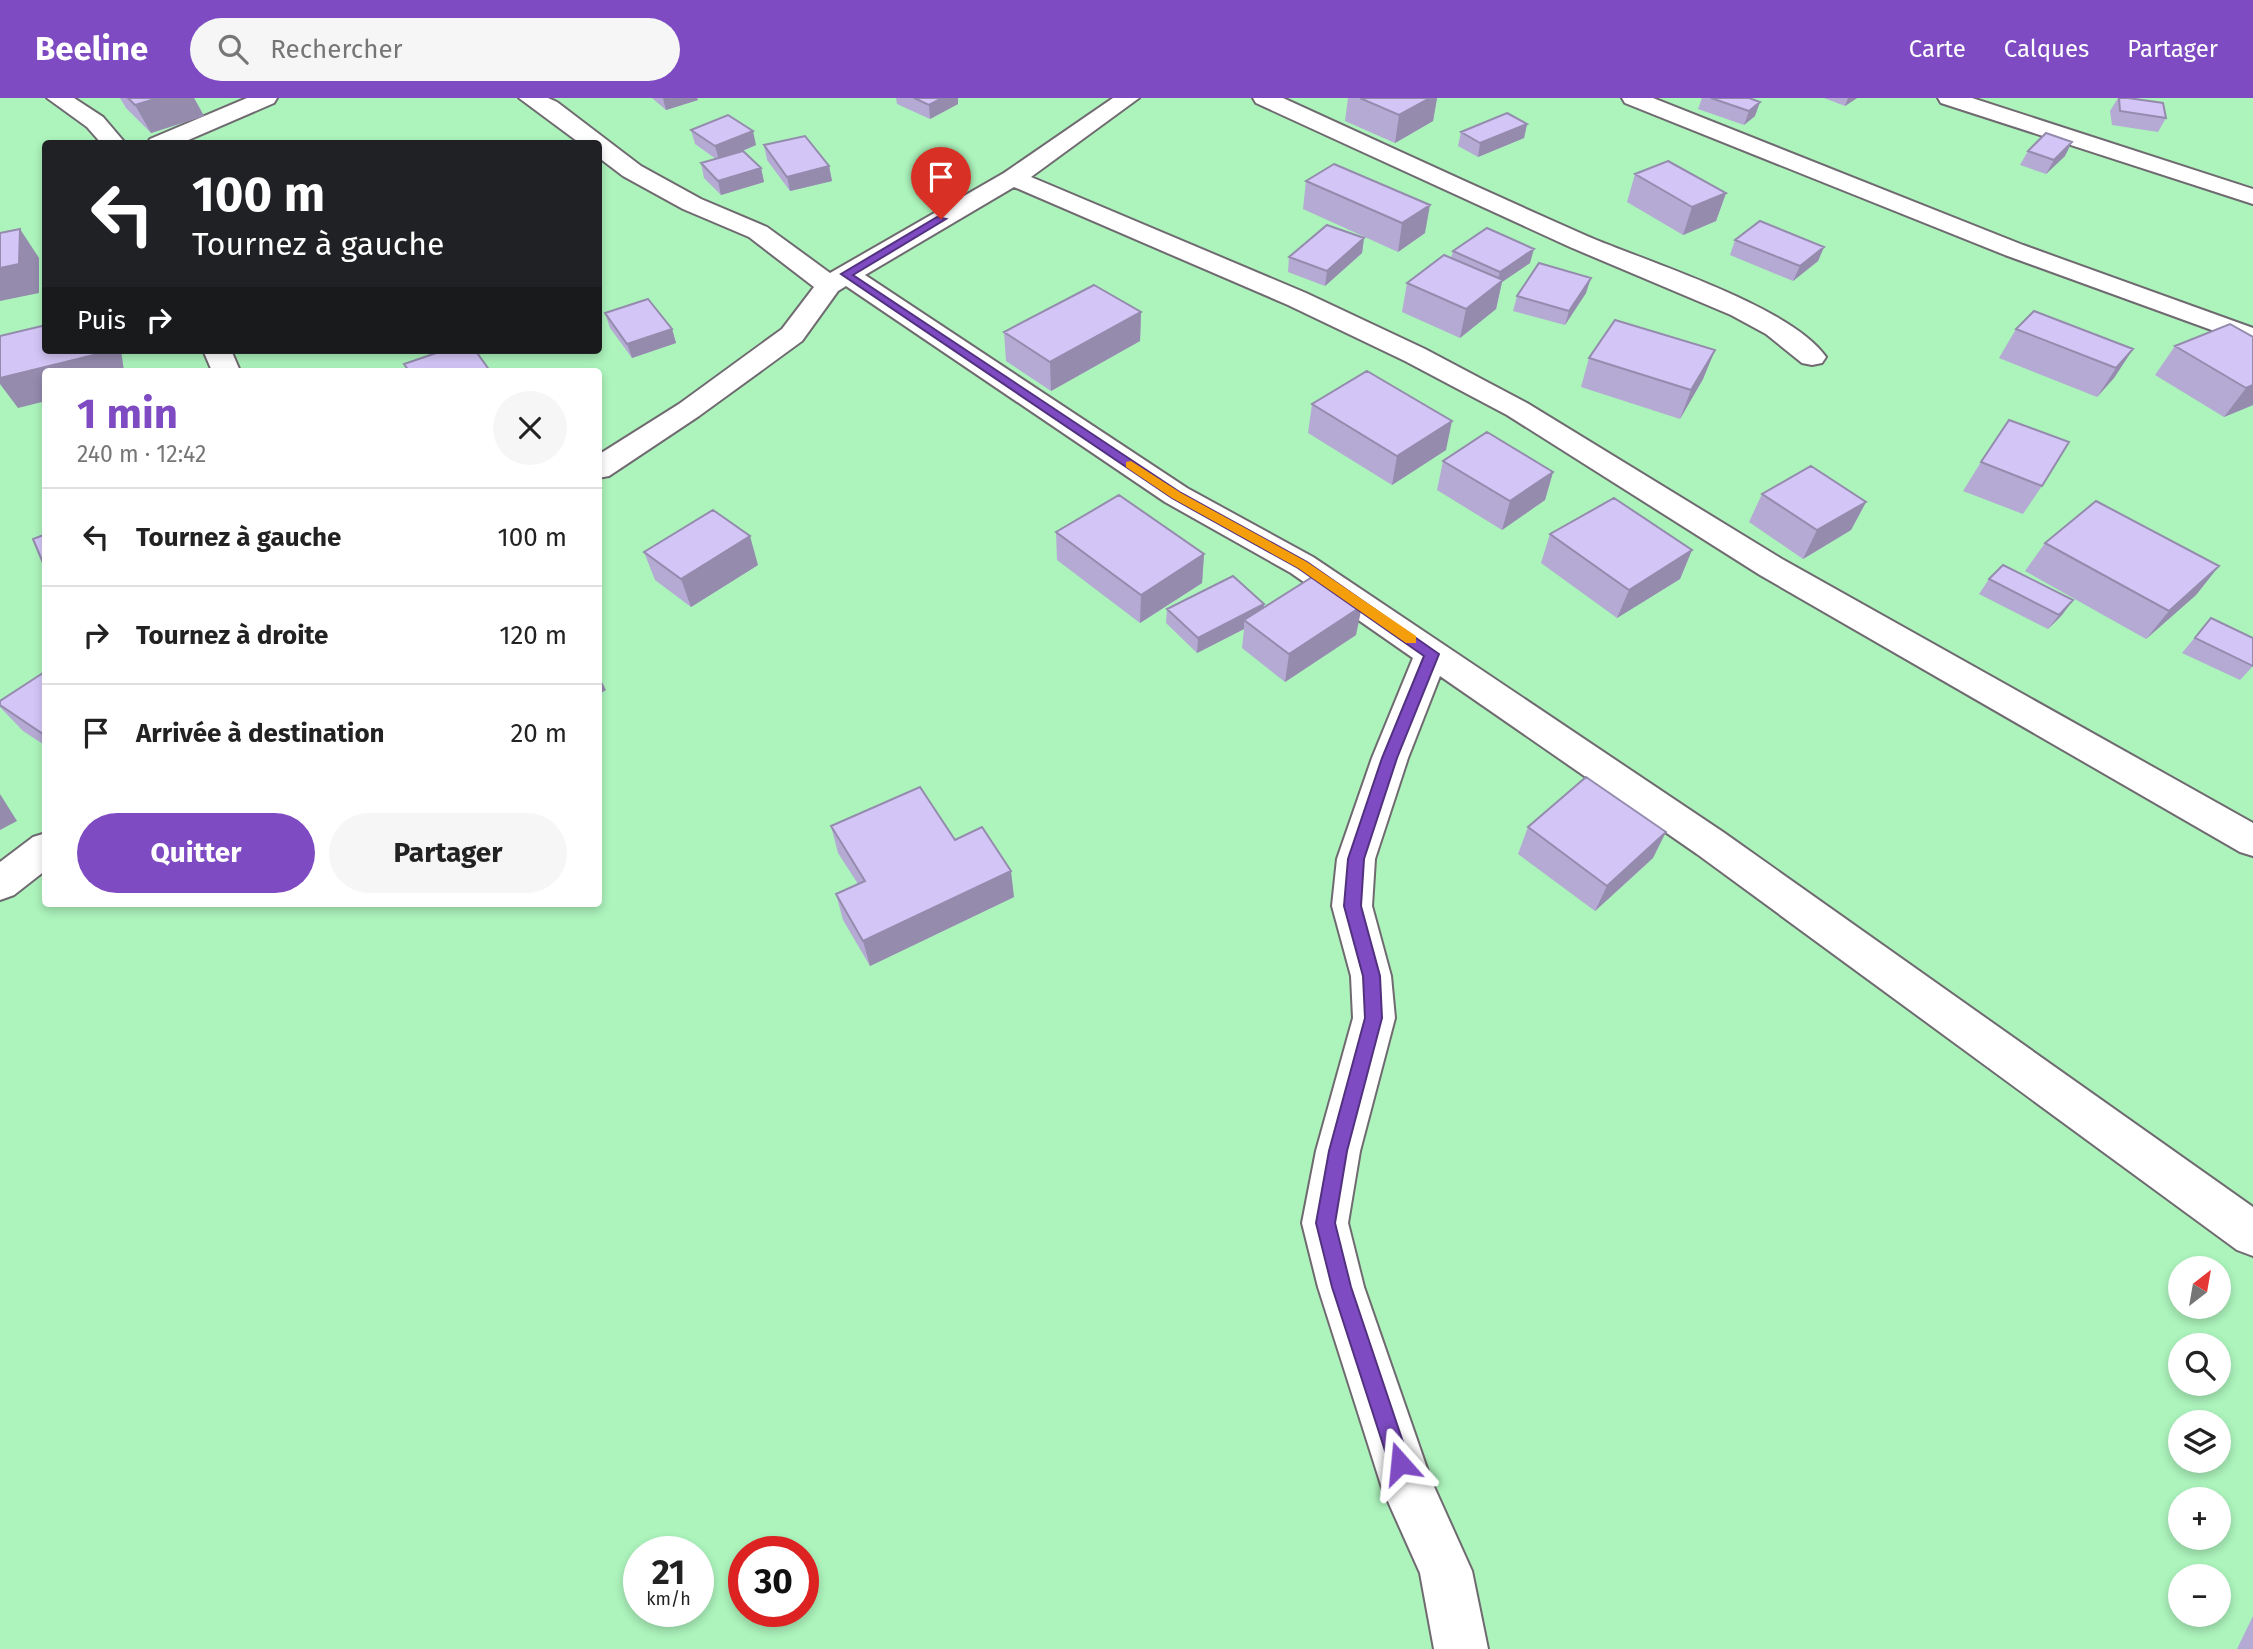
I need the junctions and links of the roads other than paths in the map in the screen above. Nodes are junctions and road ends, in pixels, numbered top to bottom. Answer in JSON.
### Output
{"nodes":[{"id":1,"x":58,"y":98,"type":"edge"},
{"id":2,"x":266,"y":98,"type":"edge"},
{"id":3,"x":530,"y":98,"type":"edge"},
{"id":4,"x":1264,"y":98,"type":"edge"},
{"id":5,"x":1633,"y":98,"type":"edge"},
{"id":6,"x":1949,"y":98,"type":"edge"},
{"id":7,"x":1108,"y":103,"type":"edge"},
{"id":8,"x":111,"y":140,"type":"edge"},
{"id":9,"x":167,"y":140,"type":"edge"},
{"id":10,"x":592,"y":140,"type":"edge"},
{"id":11,"x":602,"y":148,"type":"edge"},
{"id":12,"x":1013,"y":178,"type":"junction"},
{"id":13,"x":2253,"y":197,"type":"edge"},
{"id":14,"x":837,"y":280,"type":"junction"},
{"id":15,"x":2253,"y":337,"type":"edge"},
{"id":16,"x":1812,"y":357,"type":"dead end"},
{"id":17,"x":602,"y":466,"type":"edge"},
{"id":18,"x":1432,"y":654,"type":"junction"},
{"id":19,"x":2253,"y":841,"type":"edge"},
{"id":20,"x":42,"y":851,"type":"edge"},
{"id":21,"x":0,"y":884,"type":"edge"},
{"id":22,"x":2253,"y":1234,"type":"edge"},
{"id":23,"x":1461,"y":1649,"type":"edge"}],
"edges":[{"from":1,"to":8,"type":"street"},
{"from":2,"to":9,"type":"street"},
{"from":3,"to":10,"type":"street"},
{"from":4,"to":16,"type":"street"},
{"from":5,"to":15,"type":"street"},
{"from":6,"to":13,"type":"street"},
{"from":7,"to":12,"type":"street"},
{"from":11,"to":14,"type":"street"},
{"from":12,"to":14,"type":"street"},
{"from":12,"to":19,"type":"street"},
{"from":14,"to":17,"type":"street"},
{"from":14,"to":18,"type":"street"},
{"from":18,"to":22,"type":"street"},
{"from":18,"to":23,"type":"street"},
{"from":20,"to":21,"type":"street"}]}
